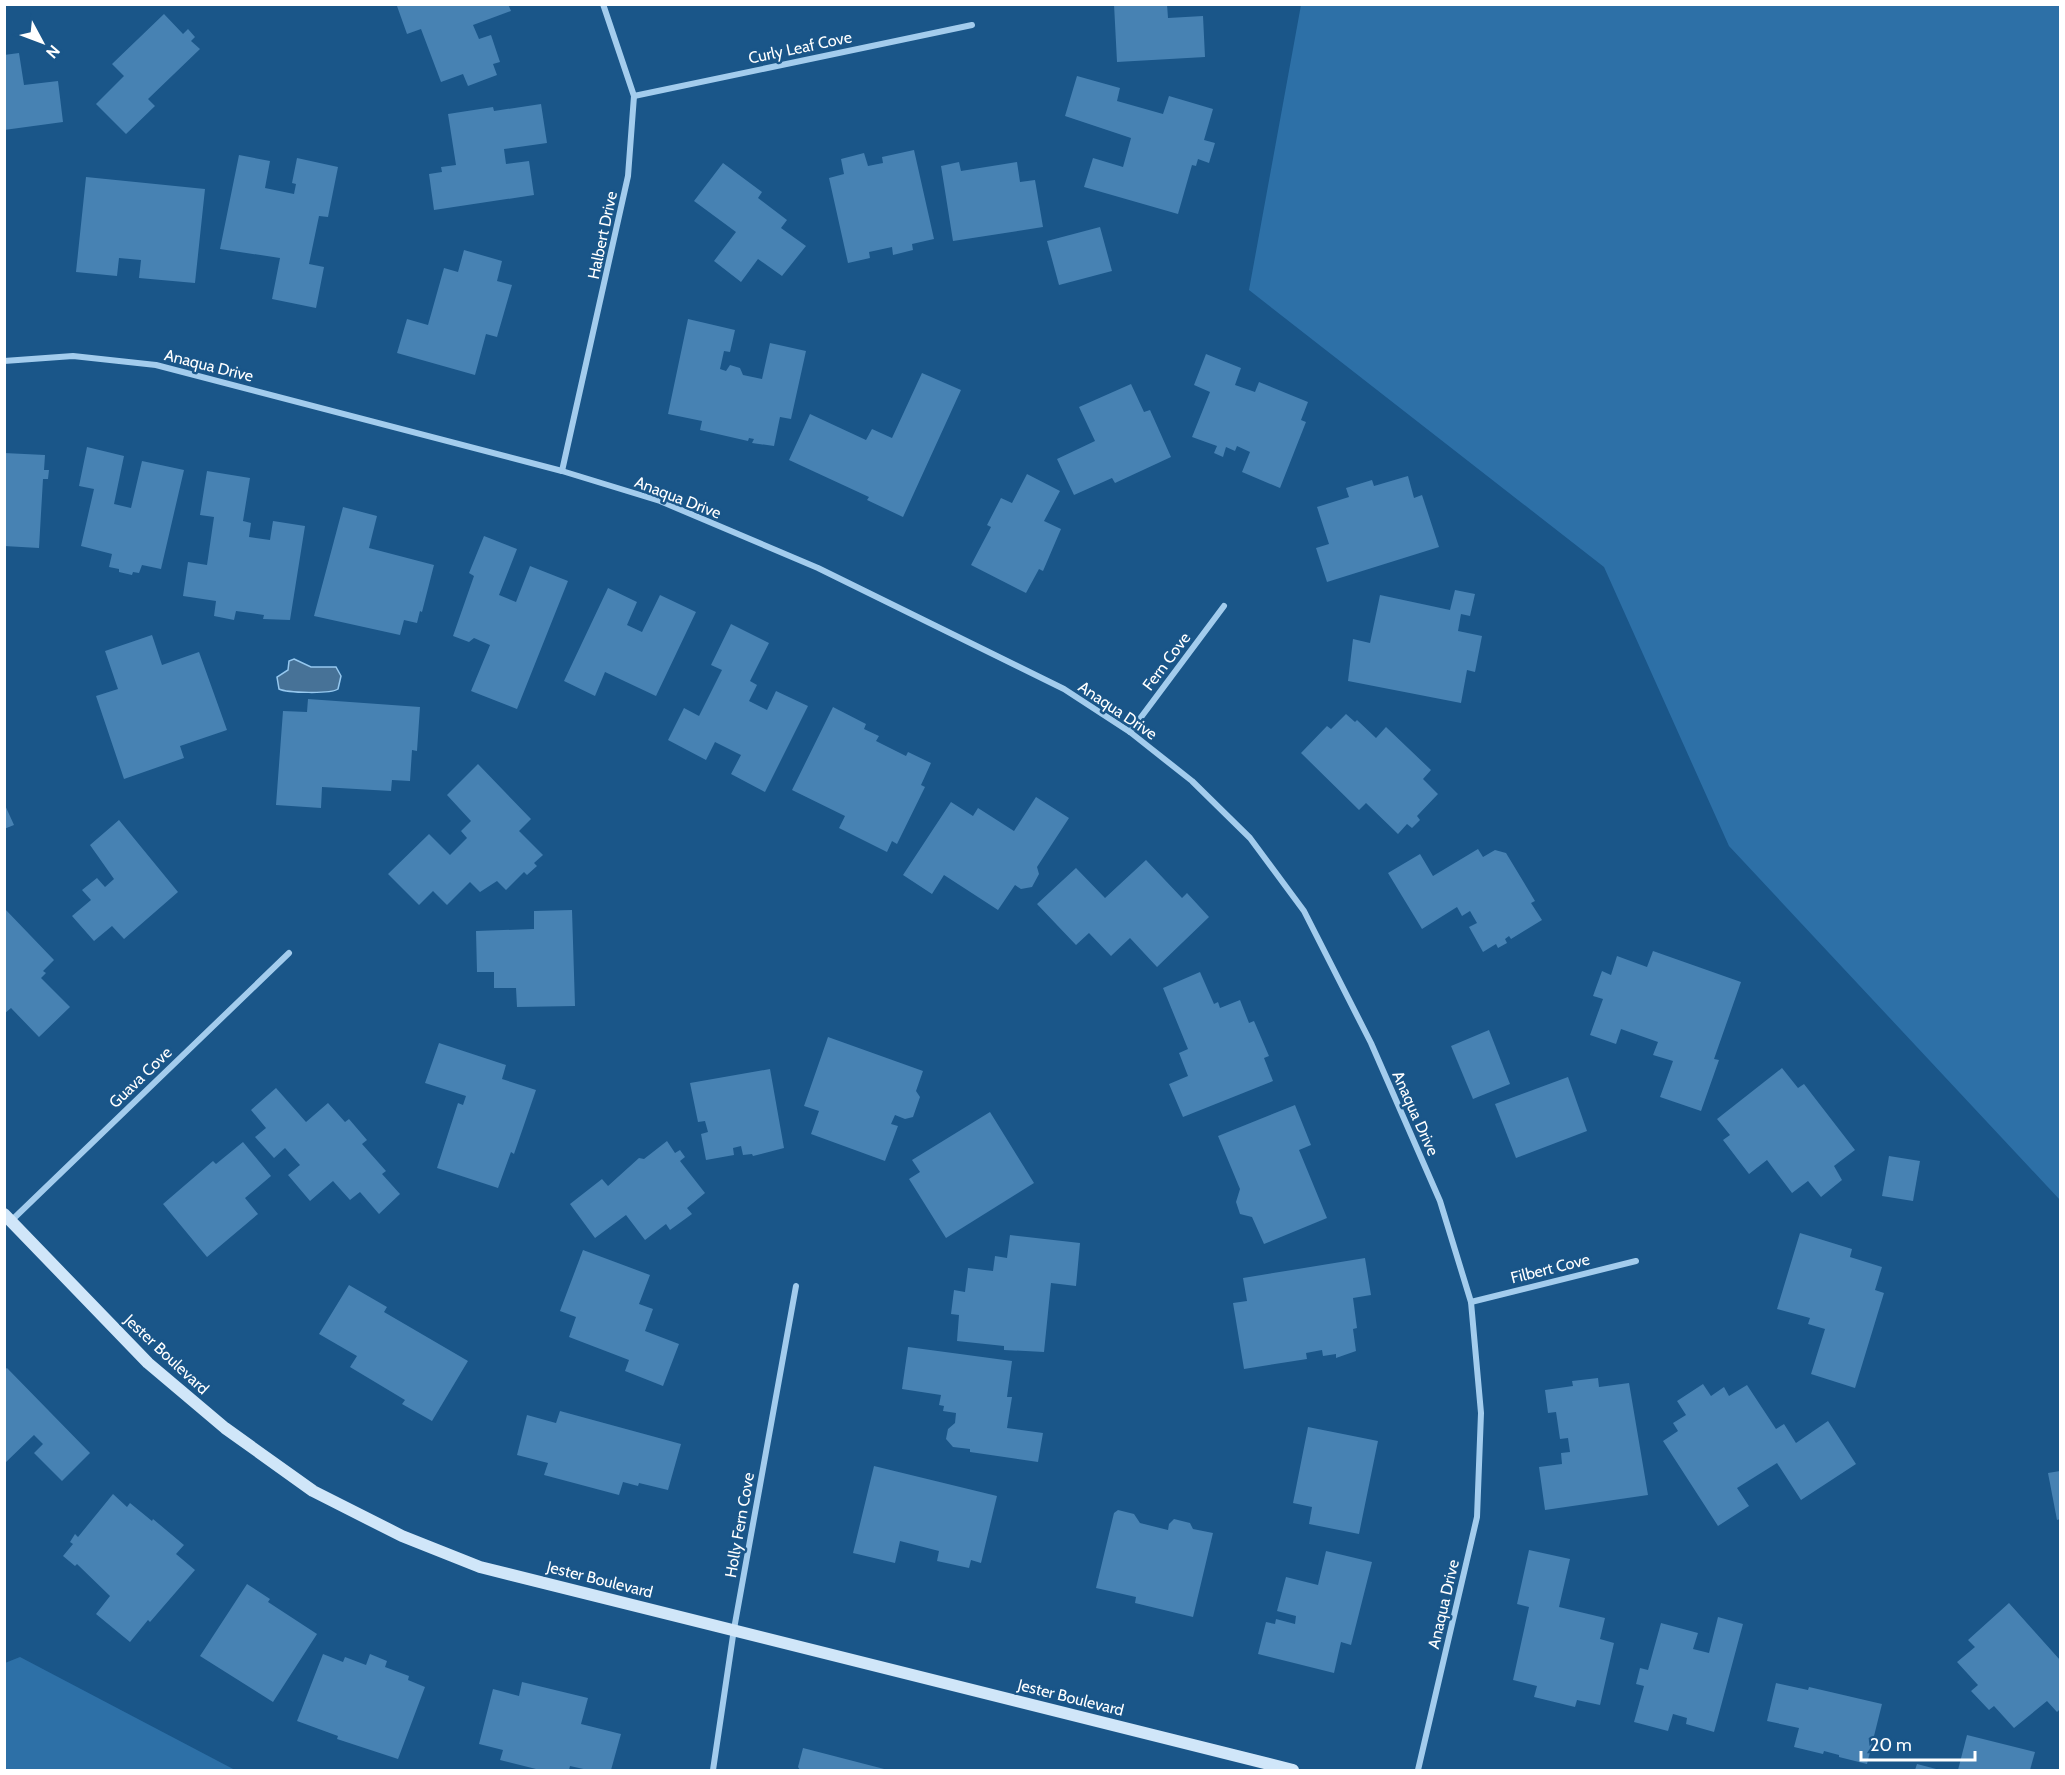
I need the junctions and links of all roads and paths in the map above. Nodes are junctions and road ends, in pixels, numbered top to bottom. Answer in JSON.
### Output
{"nodes":[{"id":1,"x":603,"y":4,"type":"edge"},
{"id":2,"x":972,"y":26,"type":"dead end"},
{"id":3,"x":634,"y":96,"type":"junction"},
{"id":4,"x":4,"y":362,"type":"edge"},
{"id":5,"x":562,"y":471,"type":"junction"},
{"id":6,"x":1224,"y":606,"type":"dead end"},
{"id":7,"x":1130,"y":732,"type":"junction"},
{"id":8,"x":289,"y":953,"type":"dead end"},
{"id":9,"x":6,"y":1221,"type":"edge"},
{"id":10,"x":1636,"y":1262,"type":"dead end"},
{"id":11,"x":796,"y":1286,"type":"dead end"},
{"id":12,"x":1471,"y":1302,"type":"junction"},
{"id":13,"x":734,"y":1629,"type":"junction"},
{"id":14,"x":713,"y":1770,"type":"edge"},
{"id":15,"x":1293,"y":1770,"type":"edge"},
{"id":16,"x":1418,"y":1770,"type":"edge"}],
"edges":[{"from":1,"to":3,"type":"street","name":"Halbert Drive"},
{"from":2,"to":3,"type":"street","name":"Curly Leaf Cove"},
{"from":3,"to":5,"type":"street","name":"Halbert Drive"},
{"from":4,"to":5,"type":"street","name":"Anaqua Drive"},
{"from":5,"to":7,"type":"street","name":"Anaqua Drive"},
{"from":6,"to":7,"type":"street","name":"Fern Cove"},
{"from":7,"to":12,"type":"street","name":"Anaqua Drive"},
{"from":8,"to":9,"type":"street","name":"Guava Cove"},
{"from":9,"to":13,"type":"street","name":"Jester Boulevard"},
{"from":10,"to":12,"type":"street","name":"Filbert Cove"},
{"from":11,"to":13,"type":"street","name":"Holly Fern Cove"},
{"from":12,"to":16,"type":"street","name":"Anaqua Drive"},
{"from":13,"to":14,"type":"street","name":"Holly Fern Cove"},
{"from":13,"to":15,"type":"street","name":"Jester Boulevard"}]}
